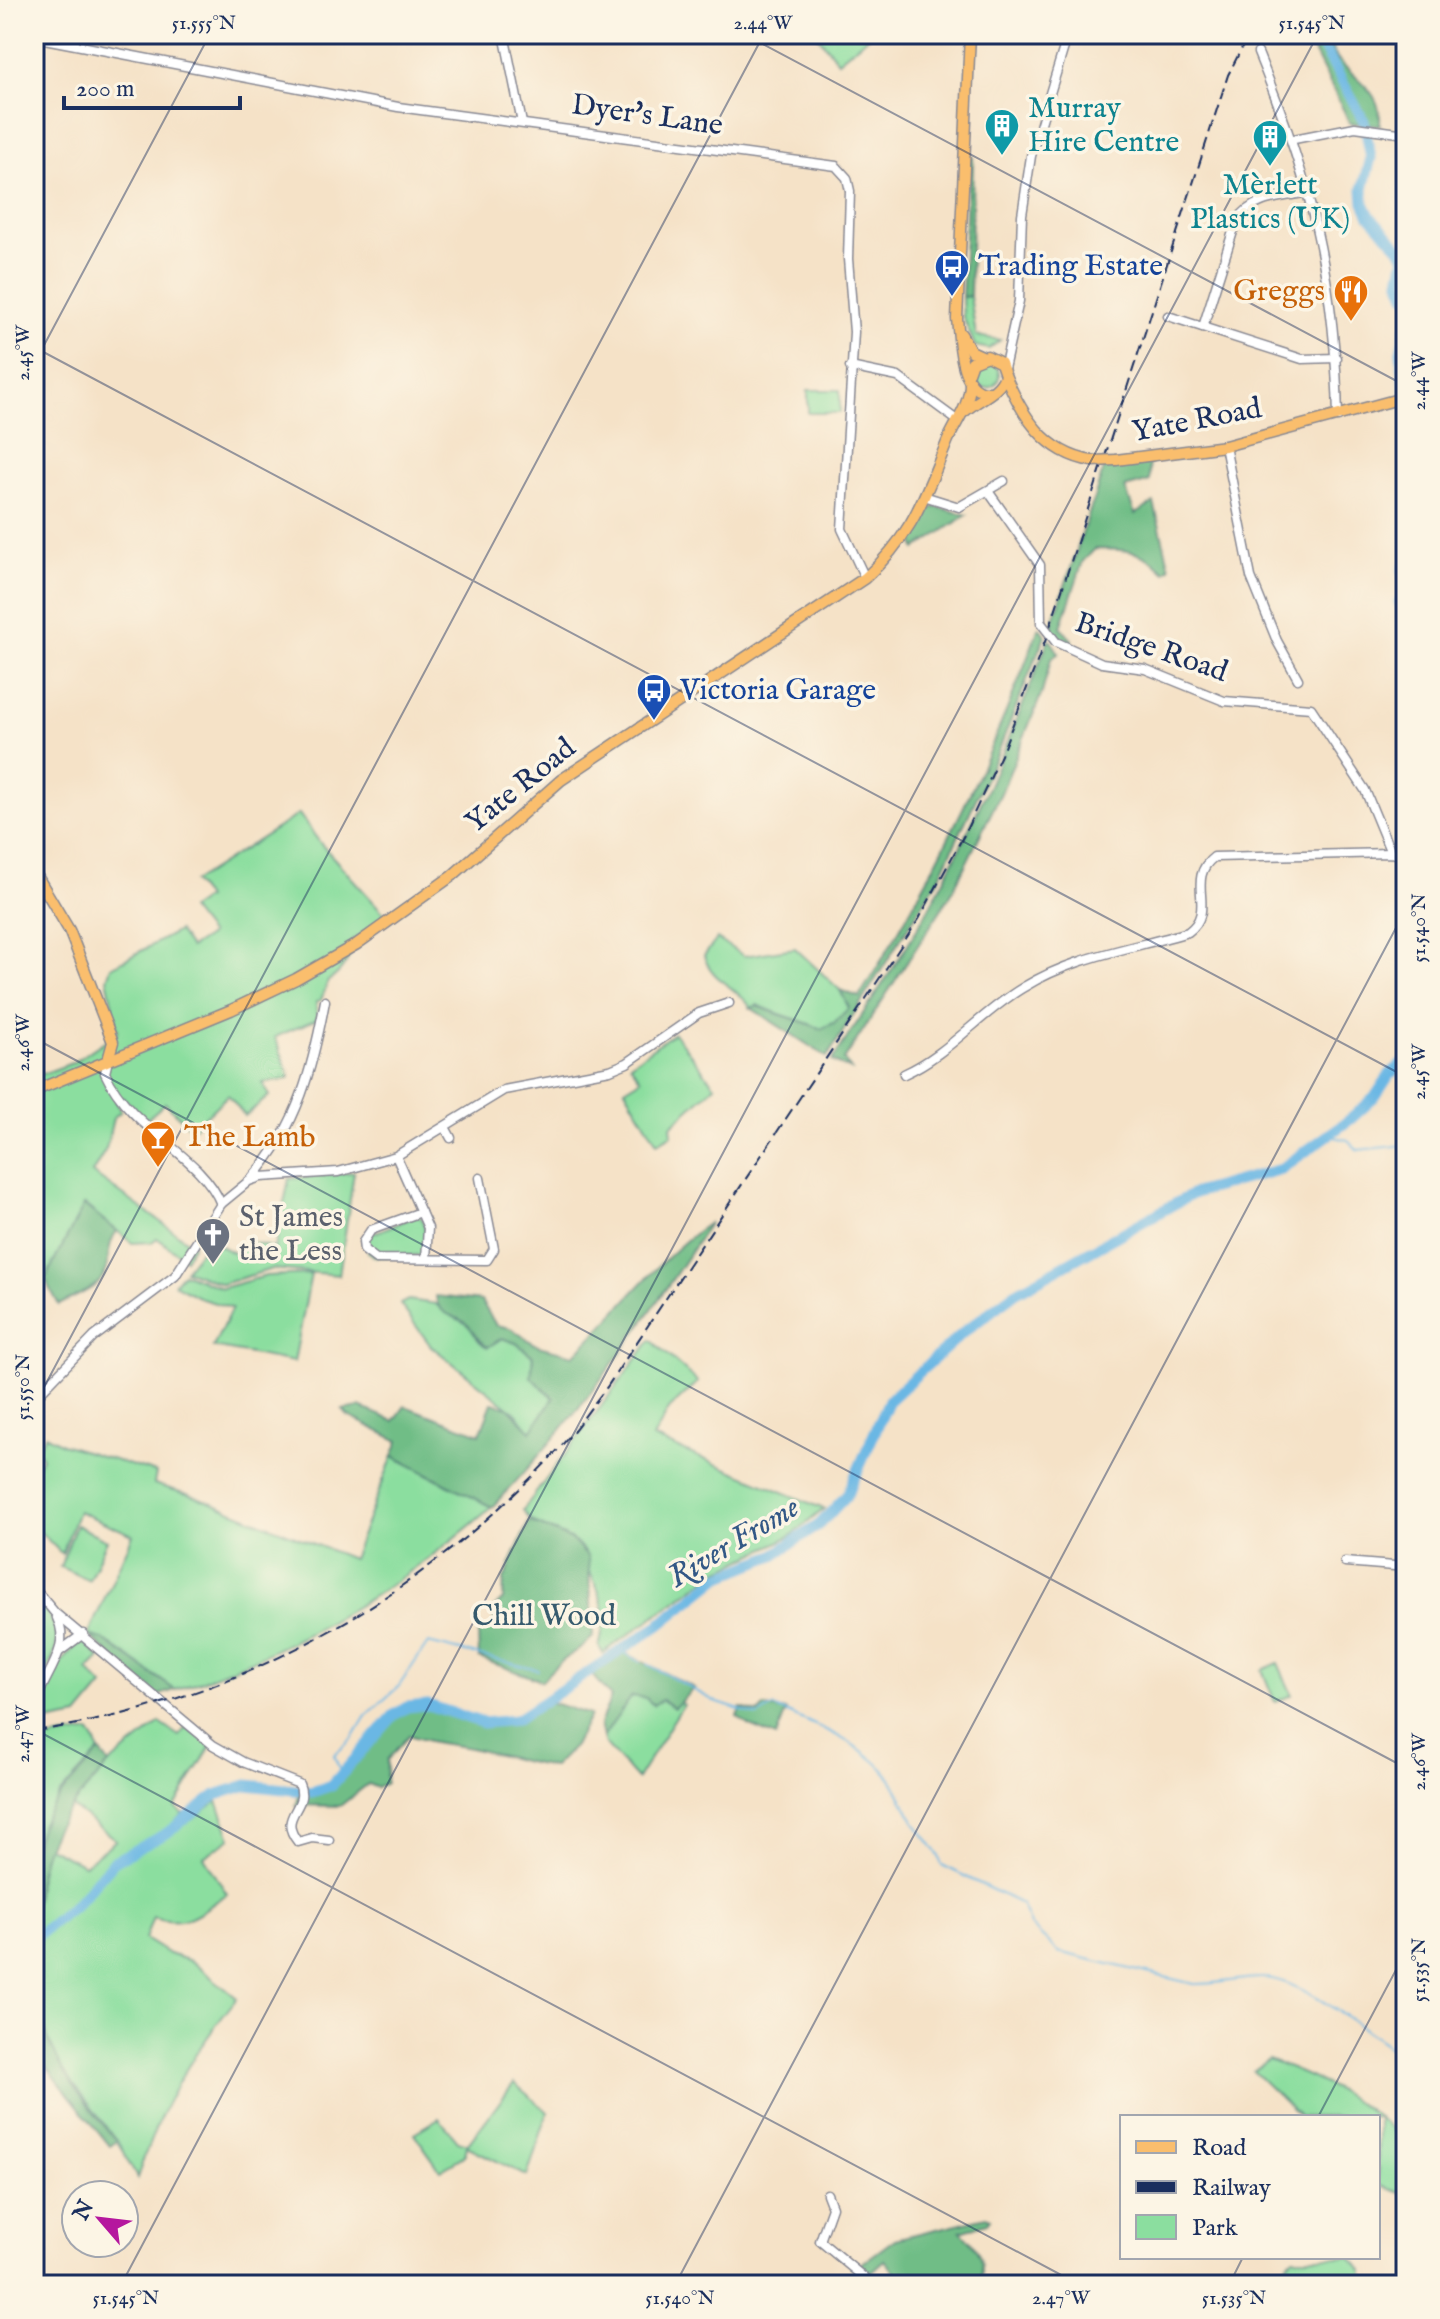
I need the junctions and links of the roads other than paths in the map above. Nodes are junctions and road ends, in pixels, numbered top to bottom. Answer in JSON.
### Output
{"nodes":[{"id":1,"x":504,"y":34,"type":"edge"},
{"id":2,"x":970,"y":34,"type":"edge"},
{"id":3,"x":1068,"y":34,"type":"edge"},
{"id":4,"x":34,"y":37,"type":"edge"},
{"id":5,"x":1258,"y":53,"type":"dead end"},
{"id":6,"x":522,"y":123,"type":"junction"},
{"id":7,"x":1406,"y":134,"type":"edge"},
{"id":8,"x":1294,"y":139,"type":"junction"},
{"id":9,"x":1310,"y":192,"type":"junction"},
{"id":10,"x":1168,"y":316,"type":"dead end"},
{"id":11,"x":1203,"y":327,"type":"junction"},
{"id":12,"x":959,"y":328,"type":"junction"},
{"id":13,"x":1008,"y":343,"type":"junction"},
{"id":14,"x":984,"y":356,"type":"junction"},
{"id":15,"x":1337,"y":358,"type":"junction"},
{"id":16,"x":850,"y":367,"type":"junction"},
{"id":17,"x":1004,"y":372,"type":"junction"},
{"id":18,"x":969,"y":377,"type":"junction"},
{"id":19,"x":993,"y":391,"type":"junction"},
{"id":20,"x":1404,"y":398,"type":"edge"},
{"id":21,"x":1015,"y":403,"type":"junction"},
{"id":22,"x":960,"y":417,"type":"junction"},
{"id":23,"x":1338,"y":417,"type":"junction"},
{"id":24,"x":1225,"y":446,"type":"junction"},
{"id":25,"x":1004,"y":481,"type":"dead end"},
{"id":26,"x":988,"y":491,"type":"junction"},
{"id":27,"x":927,"y":497,"type":"junction"},
{"id":28,"x":865,"y":578,"type":"junction"},
{"id":29,"x":1298,"y":679,"type":"dead end"},
{"id":30,"x":1391,"y":853,"type":"junction"},
{"id":31,"x":1406,"y":857,"type":"edge"},
{"id":32,"x":34,"y":871,"type":"edge"},
{"id":33,"x":325,"y":1001,"type":"dead end"},
{"id":34,"x":729,"y":1003,"type":"dead end"},
{"id":35,"x":108,"y":1060,"type":"junction"},
{"id":36,"x":904,"y":1074,"type":"dead end"},
{"id":37,"x":34,"y":1091,"type":"edge"},
{"id":38,"x":445,"y":1127,"type":"junction"},
{"id":39,"x":451,"y":1138,"type":"dead end"},
{"id":40,"x":396,"y":1156,"type":"junction"},
{"id":41,"x":267,"y":1161,"type":"junction"},
{"id":42,"x":273,"y":1177,"type":"junction"},
{"id":43,"x":249,"y":1181,"type":"junction"},
{"id":44,"x":482,"y":1181,"type":"dead end"},
{"id":45,"x":235,"y":1191,"type":"junction"},
{"id":46,"x":217,"y":1193,"type":"junction"},
{"id":47,"x":221,"y":1204,"type":"junction"},
{"id":48,"x":421,"y":1212,"type":"junction"},
{"id":49,"x":426,"y":1259,"type":"junction"},
{"id":50,"x":34,"y":1399,"type":"edge"},
{"id":51,"x":1345,"y":1562,"type":"dead end"},
{"id":52,"x":1406,"y":1567,"type":"edge"},
{"id":53,"x":34,"y":1588,"type":"edge"},
{"id":54,"x":55,"y":1613,"type":"junction"},
{"id":55,"x":83,"y":1634,"type":"junction"},
{"id":56,"x":60,"y":1651,"type":"junction"},
{"id":57,"x":34,"y":1708,"type":"edge"},
{"id":58,"x":329,"y":1840,"type":"dead end"},
{"id":59,"x":827,"y":2194,"type":"dead end"},
{"id":60,"x":873,"y":2285,"type":"edge"}],
"edges":[{"from":1,"to":6,"type":"street"},
{"from":2,"to":12,"type":"main road"},
{"from":3,"to":13,"type":"street"},
{"from":4,"to":6,"type":"street","name":"Dyer's Lane"},
{"from":5,"to":8,"type":"street"},
{"from":6,"to":16,"type":"street","name":"Dyer's Lane"},
{"from":7,"to":8,"type":"street"},
{"from":8,"to":9,"type":"street"},
{"from":9,"to":11,"type":"street"},
{"from":9,"to":15,"type":"street"},
{"from":10,"to":11,"type":"street"},
{"from":11,"to":15,"type":"street"},
{"from":12,"to":14,"type":"main road"},
{"from":12,"to":18,"type":"main road"},
{"from":13,"to":14,"type":"street"},
{"from":13,"to":17,"type":"street"},
{"from":14,"to":17,"type":"main road"},
{"from":14,"to":18,"type":"main road"},
{"from":15,"to":23,"type":"street"},
{"from":16,"to":22,"type":"street"},
{"from":16,"to":28,"type":"street","name":"Dyer's Lane"},
{"from":17,"to":19,"type":"main road"},
{"from":17,"to":21,"type":"main road","name":"Yate Road"},
{"from":18,"to":19,"type":"main road"},
{"from":18,"to":22,"type":"main road","name":"Yate Road"},
{"from":19,"to":21,"type":"main road","name":"Yate Road"},
{"from":19,"to":22,"type":"main road"},
{"from":20,"to":23,"type":"main road","name":"Yate Road"},
{"from":21,"to":24,"type":"main road","name":"Yate Road","bridge":true},
{"from":22,"to":27,"type":"main road","name":"Yate Road"},
{"from":23,"to":24,"type":"main road","name":"Yate Road"},
{"from":24,"to":29,"type":"street"},
{"from":25,"to":26,"type":"street"},
{"from":26,"to":27,"type":"street"},
{"from":26,"to":30,"type":"street","name":"Bridge Road","bridge":true},
{"from":27,"to":28,"type":"main road","name":"Yate Road"},
{"from":28,"to":35,"type":"main road","name":"Yate Road"},
{"from":30,"to":31,"type":"street"},
{"from":30,"to":36,"type":"street"},
{"from":32,"to":35,"type":"main road"},
{"from":33,"to":41,"type":"street"},
{"from":34,"to":38,"type":"street"},
{"from":35,"to":37,"type":"main road","name":"Yate Road"},
{"from":35,"to":46,"type":"street"},
{"from":38,"to":39,"type":"street"},
{"from":38,"to":40,"type":"street"},
{"from":40,"to":42,"type":"street"},
{"from":40,"to":48,"type":"street"},
{"from":41,"to":42,"type":"street"},
{"from":41,"to":43,"type":"street"},
{"from":42,"to":43,"type":"street"},
{"from":43,"to":45,"type":"street"},
{"from":44,"to":49,"type":"street"},
{"from":45,"to":46,"type":"street"},
{"from":45,"to":47,"type":"street"},
{"from":46,"to":47,"type":"street"},
{"from":47,"to":50,"type":"street"},
{"from":48,"to":49,"type":"street"},
{"from":48,"to":49,"type":"street"},
{"from":51,"to":52,"type":"street"},
{"from":53,"to":54,"type":"street"},
{"from":54,"to":55,"type":"street"},
{"from":54,"to":56,"type":"street"},
{"from":55,"to":56,"type":"street"},
{"from":55,"to":58,"type":"street"},
{"from":56,"to":57,"type":"street"},
{"from":59,"to":60,"type":"street"}]}
